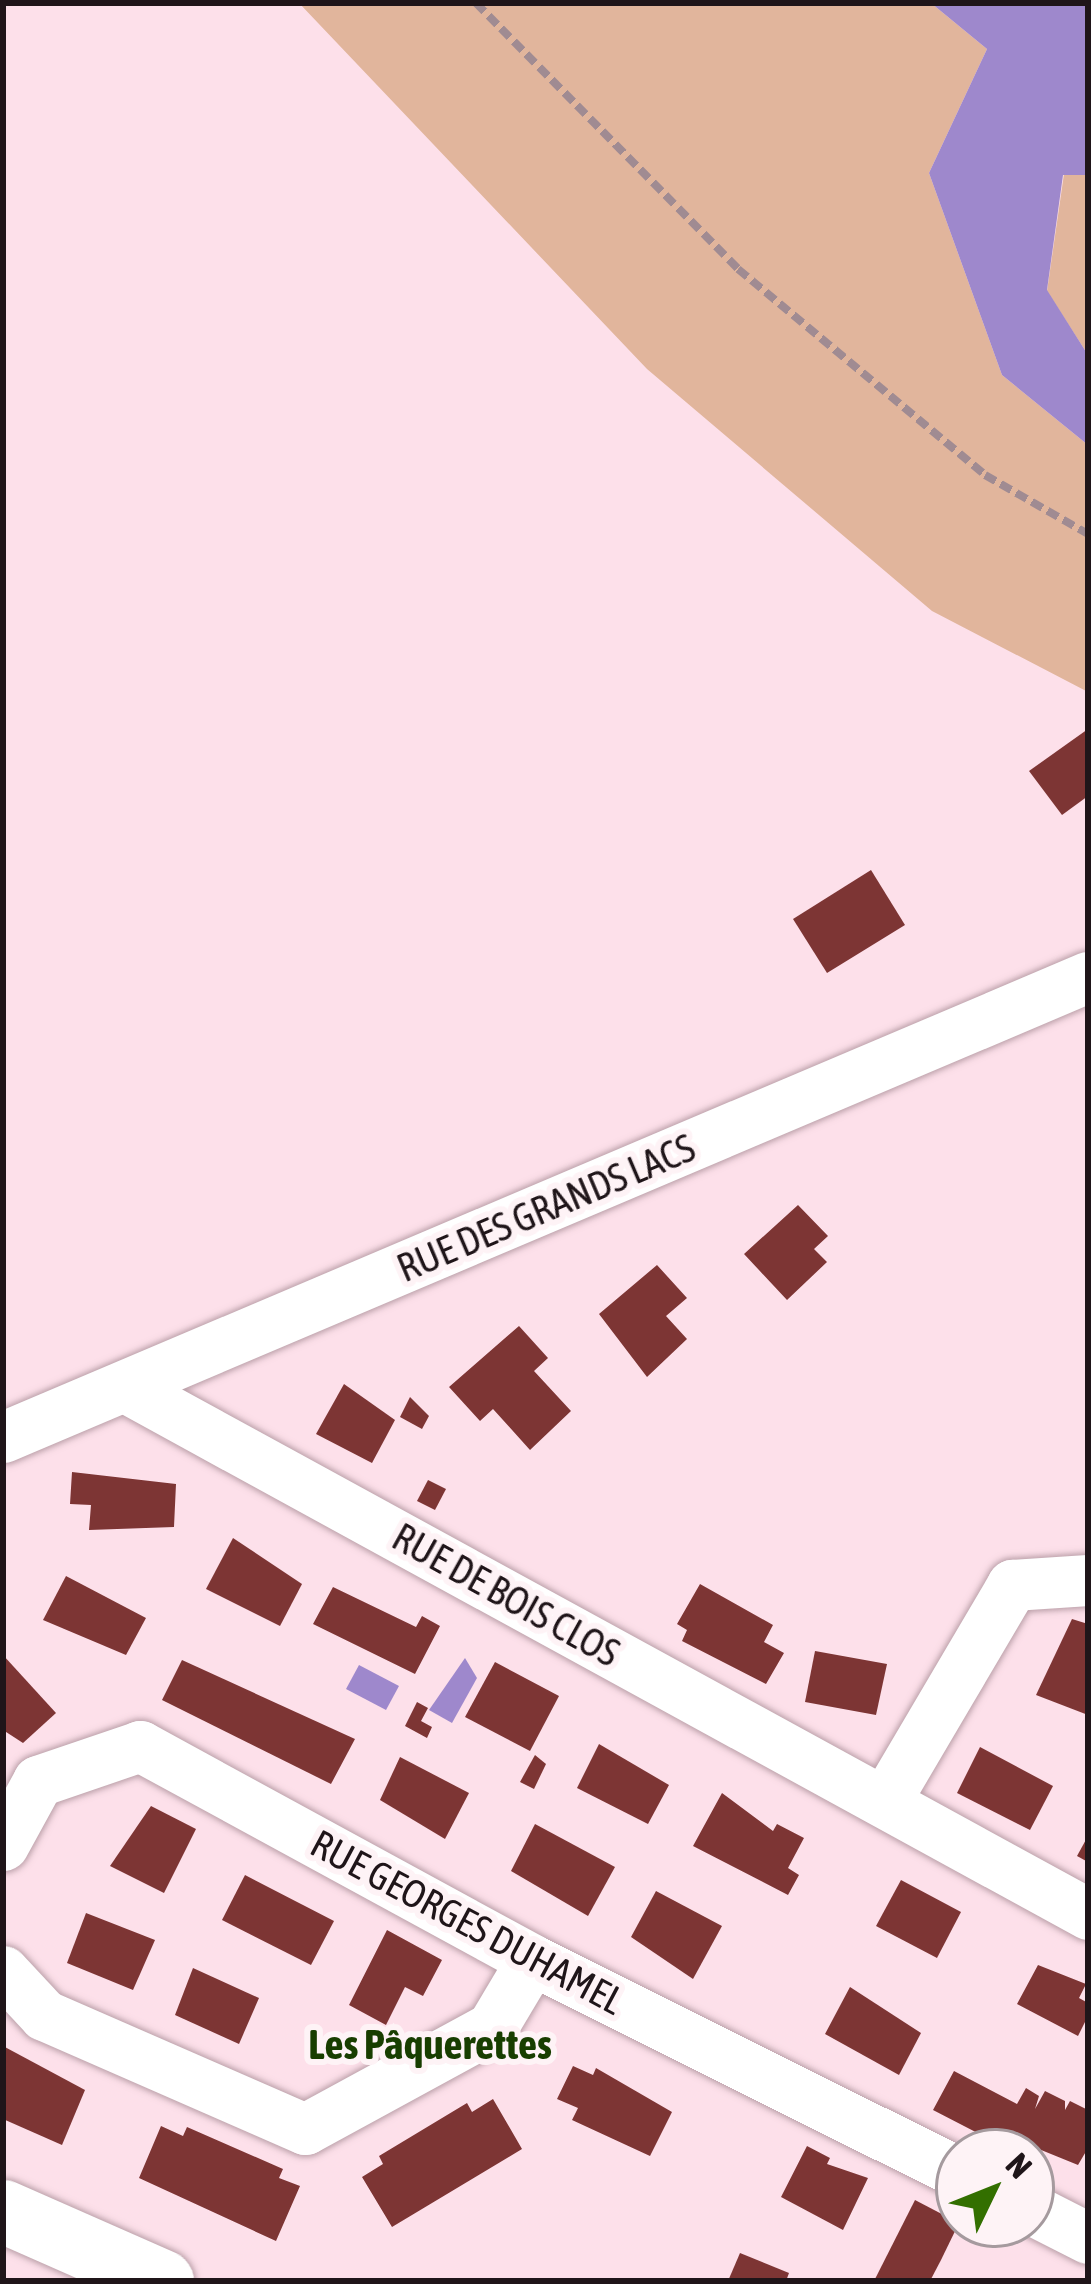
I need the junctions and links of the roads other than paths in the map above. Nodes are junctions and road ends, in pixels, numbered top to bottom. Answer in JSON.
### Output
{"nodes":[{"id":1,"x":1088,"y":976,"type":"edge"},
{"id":2,"x":127,"y":1388,"type":"junction"},
{"id":3,"x":3,"y":1437,"type":"edge"},
{"id":4,"x":1088,"y":1580,"type":"edge"},
{"id":5,"x":885,"y":1801,"type":"junction"},
{"id":6,"x":3,"y":1845,"type":"edge"},
{"id":7,"x":1088,"y":1914,"type":"edge"},
{"id":8,"x":532,"y":1960,"type":"junction"},
{"id":9,"x":3,"y":1971,"type":"edge"},
{"id":10,"x":935,"y":2162,"type":"edge"},
{"id":11,"x":3,"y":2210,"type":"edge"},
{"id":12,"x":1055,"y":2222,"type":"edge"},
{"id":13,"x":1088,"y":2238,"type":"edge"},
{"id":14,"x":162,"y":2281,"type":"edge"}],
"edges":[{"from":1,"to":2,"type":"street","name":"RUE DES GRANDS LACS"},
{"from":2,"to":3,"type":"street","name":"RUE DES GRANDS LACS"},
{"from":2,"to":5,"type":"street","name":"RUE DE BOIS CLOS"},
{"from":4,"to":5,"type":"street"},
{"from":5,"to":7,"type":"street","name":"RUE DE BOIS CLOS"},
{"from":6,"to":8,"type":"street","name":"RUE GEORGES DUHAMEL"},
{"from":8,"to":9,"type":"street"},
{"from":8,"to":10,"type":"street","name":"RUE GEORGES DUHAMEL"},
{"from":11,"to":14,"type":"main road"},
{"from":12,"to":13,"type":"street"}]}
